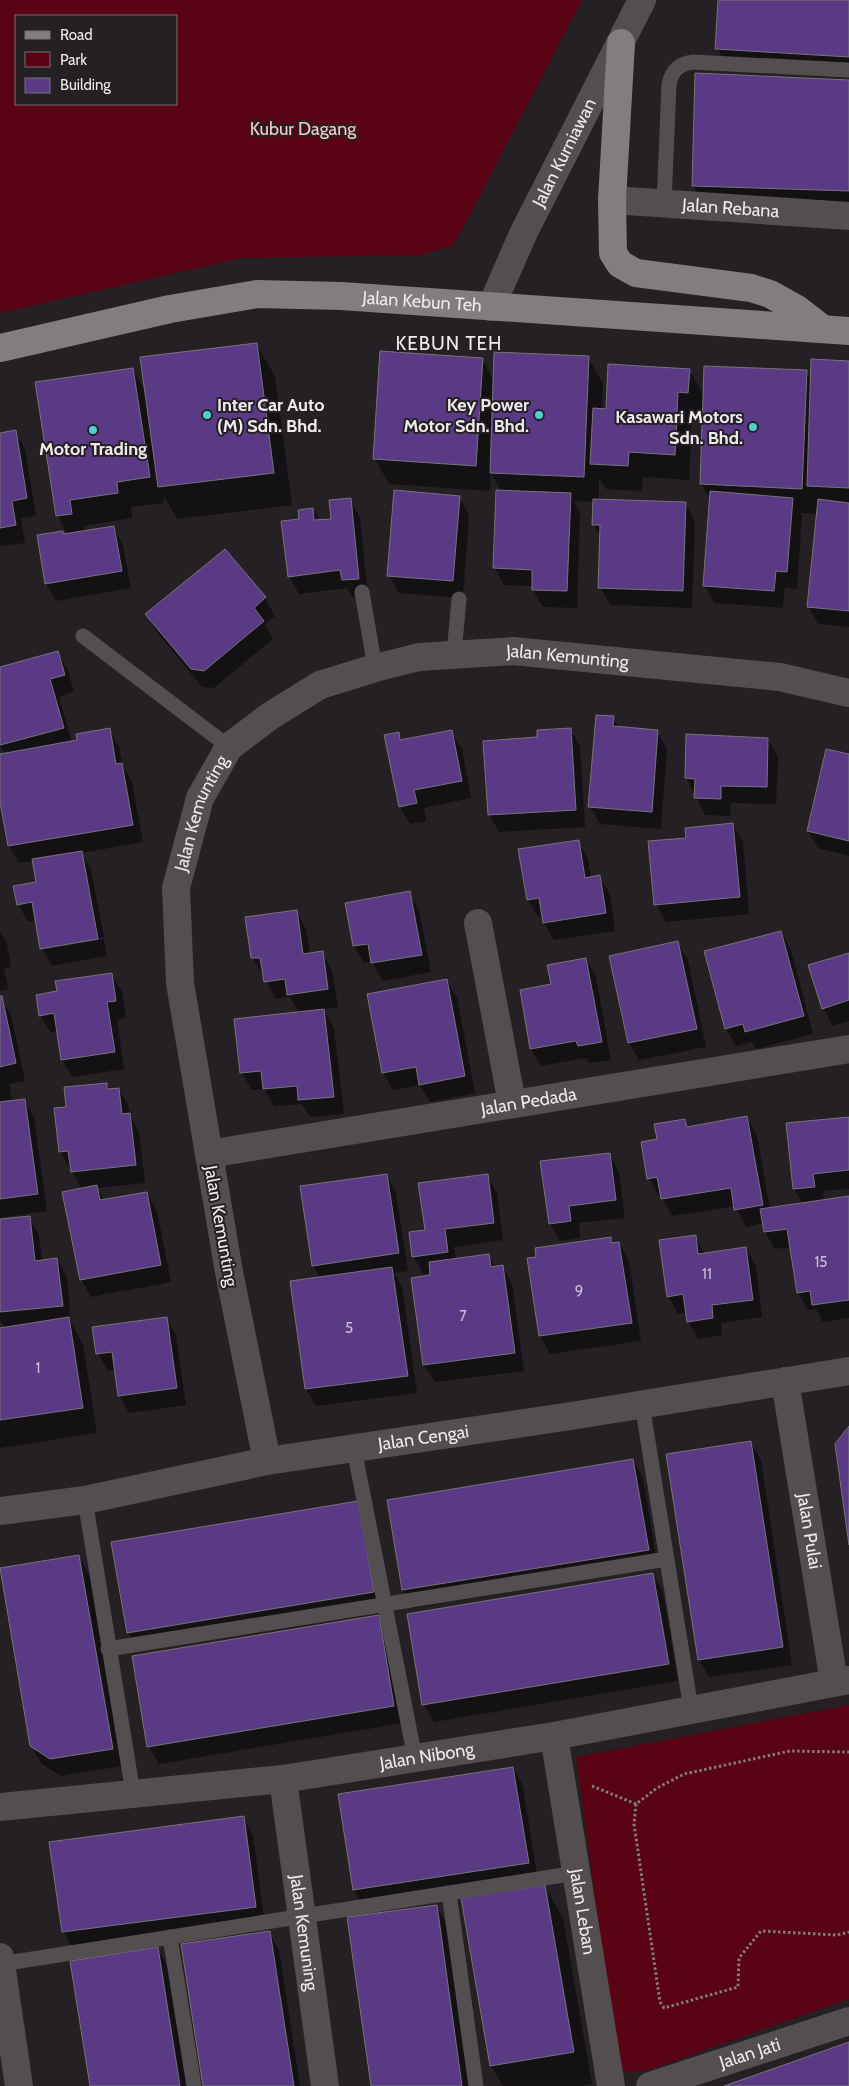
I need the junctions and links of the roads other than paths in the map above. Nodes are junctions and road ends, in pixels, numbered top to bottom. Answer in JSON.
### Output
{"nodes":[{"id":1,"x":642,"y":0,"type":"edge"},
{"id":2,"x":621,"y":43,"type":"junction"},
{"id":3,"x":849,"y":70,"type":"edge"},
{"id":4,"x":612,"y":200,"type":"junction"},
{"id":5,"x":664,"y":204,"type":"junction"},
{"id":6,"x":849,"y":216,"type":"edge"},
{"id":7,"x":491,"y":307,"type":"junction"},
{"id":8,"x":836,"y":330,"type":"edge"},
{"id":9,"x":0,"y":348,"type":"edge"},
{"id":10,"x":362,"y":592,"type":"dead end"},
{"id":11,"x":459,"y":599,"type":"dead end"},
{"id":12,"x":82,"y":636,"type":"dead end"},
{"id":13,"x":454,"y":654,"type":"junction"},
{"id":14,"x":374,"y":668,"type":"junction"},
{"id":15,"x":849,"y":693,"type":"edge"},
{"id":16,"x":229,"y":747,"type":"junction"},
{"id":17,"x":478,"y":923,"type":"dead end"},
{"id":18,"x":849,"y":1048,"type":"edge"},
{"id":19,"x":512,"y":1103,"type":"junction"},
{"id":20,"x":209,"y":1154,"type":"junction"},
{"id":21,"x":849,"y":1371,"type":"edge"},
{"id":22,"x":785,"y":1381,"type":"junction"},
{"id":23,"x":642,"y":1404,"type":"junction"},
{"id":24,"x":354,"y":1449,"type":"junction"},
{"id":25,"x":267,"y":1461,"type":"junction"},
{"id":26,"x":85,"y":1500,"type":"junction"},
{"id":27,"x":0,"y":1511,"type":"edge"},
{"id":28,"x":667,"y":1559,"type":"junction"},
{"id":29,"x":384,"y":1605,"type":"junction"},
{"id":30,"x":108,"y":1649,"type":"junction"},
{"id":31,"x":842,"y":1681,"type":"edge"},
{"id":32,"x":691,"y":1709,"type":"junction"},
{"id":33,"x":554,"y":1736,"type":"junction"},
{"id":34,"x":415,"y":1758,"type":"junction"},
{"id":35,"x":282,"y":1779,"type":"junction"},
{"id":36,"x":133,"y":1793,"type":"junction"},
{"id":37,"x":0,"y":1806,"type":"edge"},
{"id":38,"x":576,"y":1873,"type":"junction"},
{"id":39,"x":449,"y":1893,"type":"junction"},
{"id":40,"x":302,"y":1916,"type":"junction"},
{"id":41,"x":170,"y":1937,"type":"junction"},
{"id":42,"x":0,"y":1960,"type":"edge"},
{"id":43,"x":849,"y":2021,"type":"edge"},
{"id":44,"x":19,"y":2086,"type":"edge"},
{"id":45,"x":194,"y":2086,"type":"edge"},
{"id":46,"x":325,"y":2086,"type":"edge"},
{"id":47,"x":476,"y":2086,"type":"edge"},
{"id":48,"x":611,"y":2086,"type":"edge"},
{"id":49,"x":650,"y":2086,"type":"edge"}],
"edges":[{"from":1,"to":2,"type":"street","name":"Jalan Kurniawan"},
{"from":2,"to":4,"type":"main road"},
{"from":2,"to":7,"type":"street","name":"Jalan Kurniawan"},
{"from":3,"to":5,"type":"lane"},
{"from":4,"to":5,"type":"street","name":"Jalan Rebana"},
{"from":4,"to":8,"type":"main road"},
{"from":5,"to":6,"type":"street","name":"Jalan Rebana"},
{"from":7,"to":8,"type":"main road","name":"Jalan Kebun Teh"},
{"from":7,"to":9,"type":"main road","name":"Jalan Kebun Teh"},
{"from":10,"to":14,"type":"lane"},
{"from":11,"to":13,"type":"lane"},
{"from":12,"to":16,"type":"lane"},
{"from":13,"to":14,"type":"street","name":"Jalan Kemunting"},
{"from":13,"to":15,"type":"street","name":"Jalan Kemunting"},
{"from":14,"to":16,"type":"street","name":"Jalan Kemunting"},
{"from":16,"to":20,"type":"street","name":"Jalan Kemunting"},
{"from":17,"to":19,"type":"street"},
{"from":18,"to":19,"type":"street","name":"Jalan Pedada"},
{"from":19,"to":20,"type":"street","name":"Jalan Pedada"},
{"from":20,"to":25,"type":"street","name":"Jalan Kemunting"},
{"from":21,"to":22,"type":"street","name":"Jalan Cengai"},
{"from":22,"to":23,"type":"street","name":"Jalan Cengai"},
{"from":22,"to":31,"type":"street","name":"Jalan Pulai"},
{"from":23,"to":24,"type":"street","name":"Jalan Cengai"},
{"from":23,"to":28,"type":"lane"},
{"from":24,"to":25,"type":"street","name":"Jalan Cengai"},
{"from":24,"to":29,"type":"lane"},
{"from":25,"to":26,"type":"street","name":"Jalan Cengai"},
{"from":26,"to":27,"type":"street","name":"Jalan Cengai"},
{"from":26,"to":30,"type":"lane"},
{"from":28,"to":29,"type":"lane"},
{"from":28,"to":32,"type":"lane"},
{"from":29,"to":30,"type":"lane"},
{"from":29,"to":34,"type":"lane"},
{"from":30,"to":36,"type":"lane"},
{"from":31,"to":32,"type":"street","name":"Jalan Nibong"},
{"from":32,"to":33,"type":"street","name":"Jalan Nibong"},
{"from":33,"to":34,"type":"street","name":"Jalan Nibong"},
{"from":33,"to":38,"type":"street","name":"Jalan Leban"},
{"from":34,"to":35,"type":"street","name":"Jalan Nibong"},
{"from":35,"to":36,"type":"street","name":"Jalan Nibong"},
{"from":35,"to":40,"type":"street","name":"Jalan Kemuning"},
{"from":36,"to":37,"type":"street","name":"Jalan Nibong"},
{"from":38,"to":39,"type":"lane"},
{"from":38,"to":48,"type":"street","name":"Jalan Leban"},
{"from":39,"to":40,"type":"lane"},
{"from":39,"to":47,"type":"lane"},
{"from":40,"to":41,"type":"lane"},
{"from":40,"to":46,"type":"street","name":"Jalan Kemuning"},
{"from":41,"to":42,"type":"lane"},
{"from":41,"to":45,"type":"lane"},
{"from":42,"to":44,"type":"street"},
{"from":43,"to":49,"type":"street","name":"Jalan Jati"}]}
